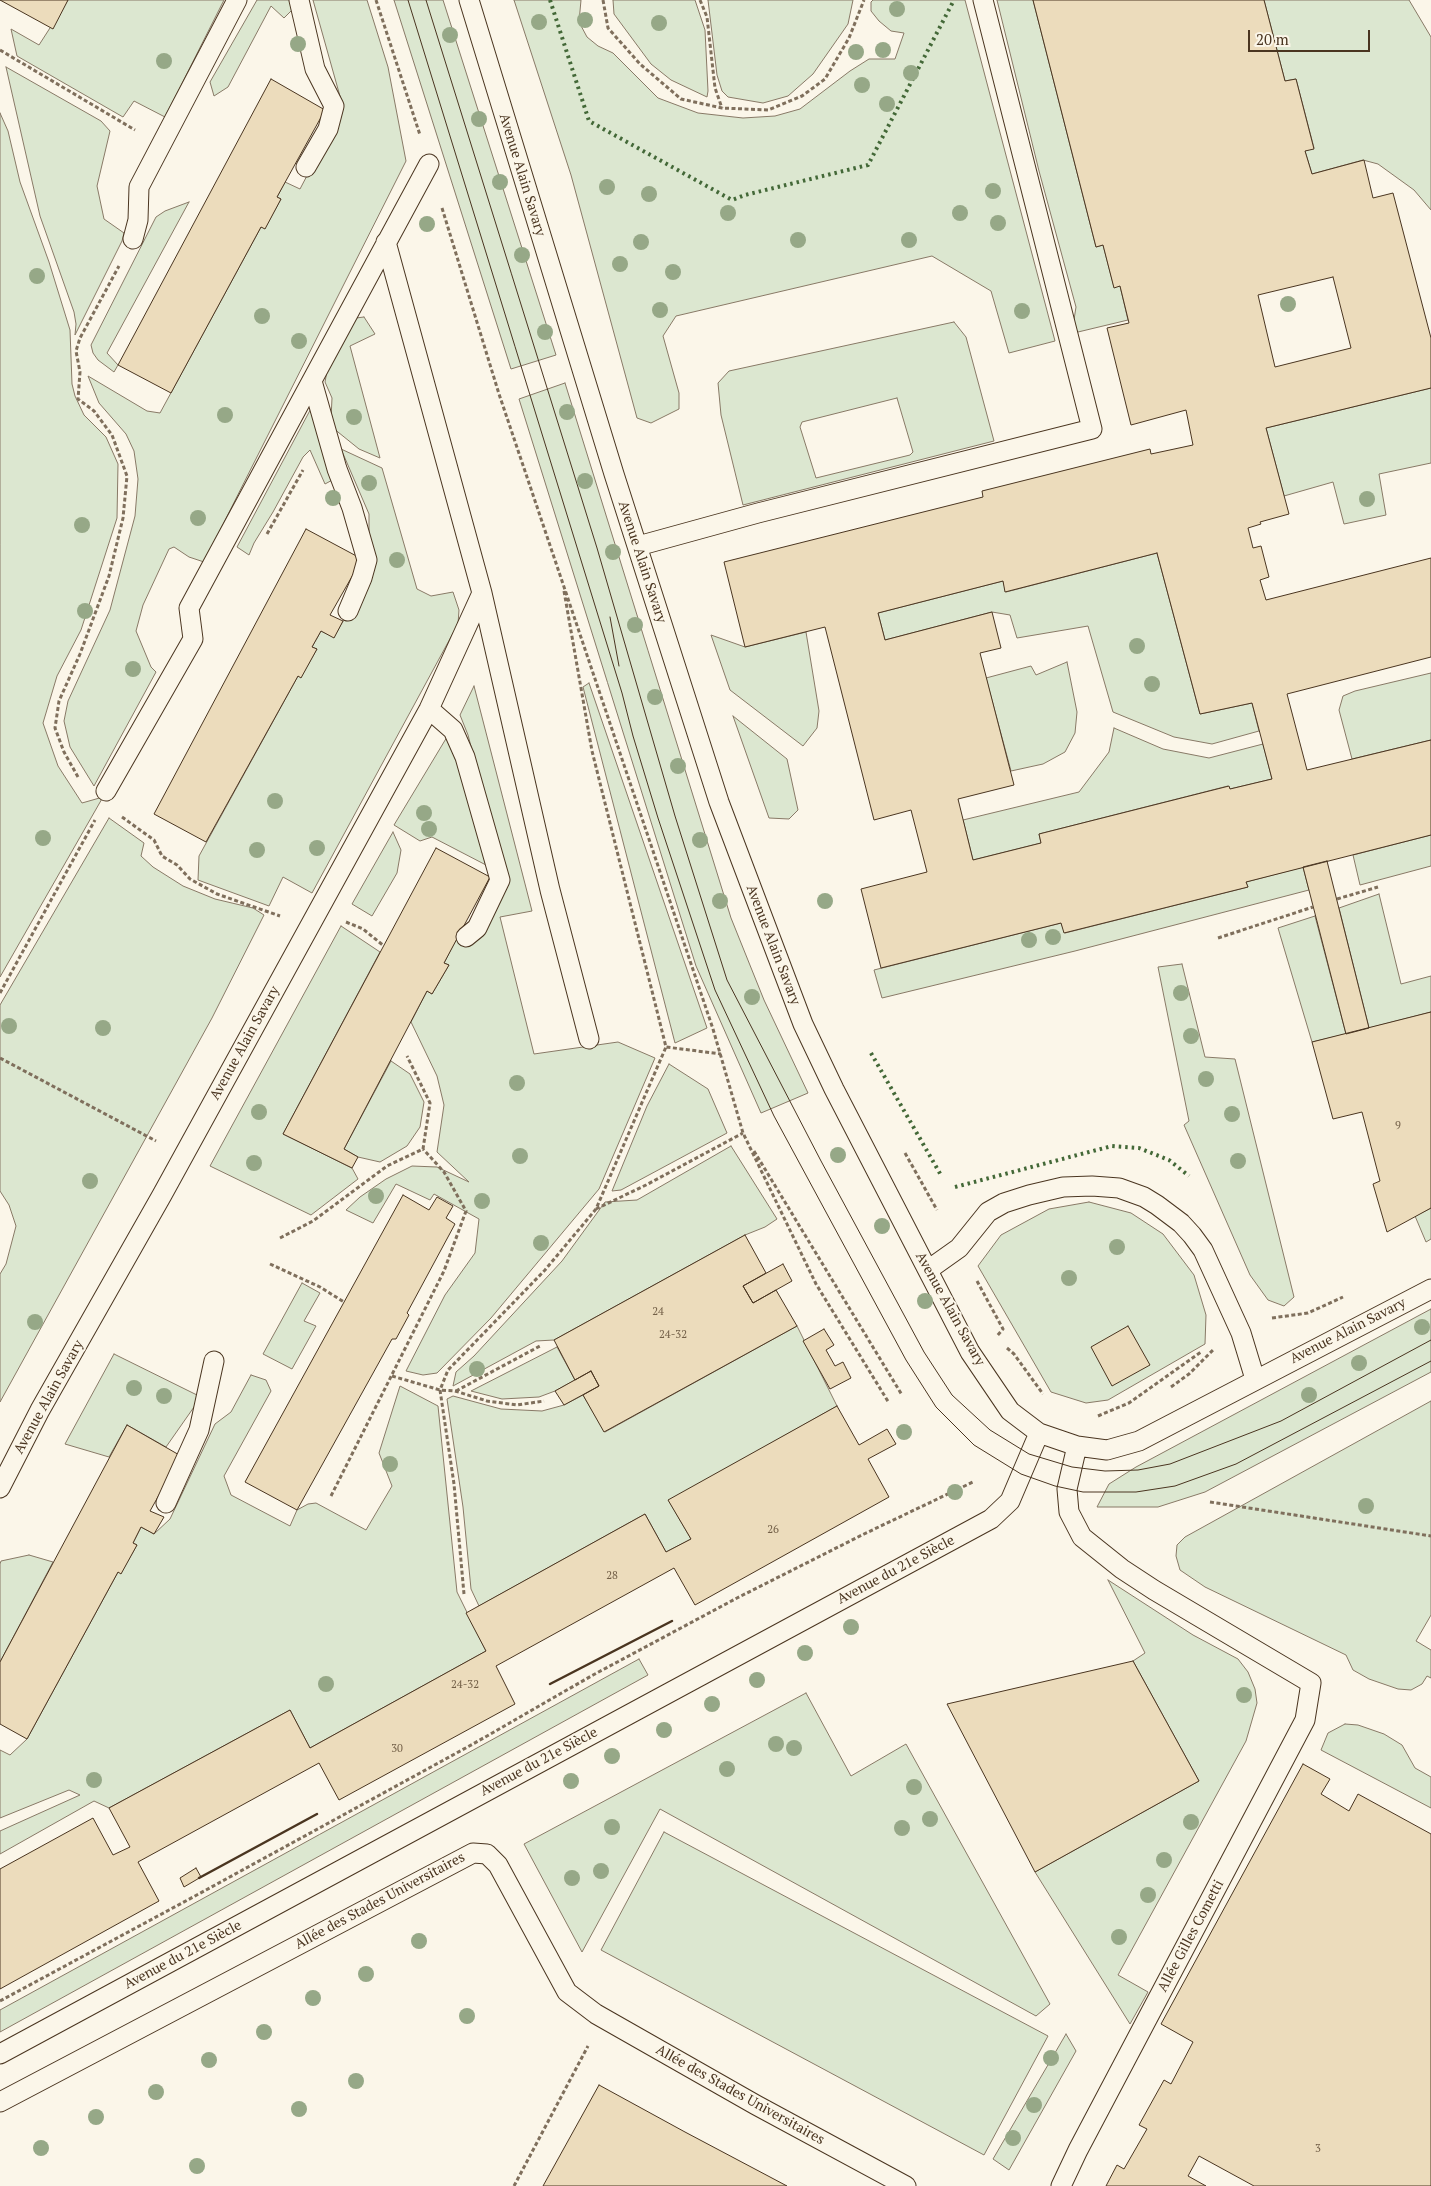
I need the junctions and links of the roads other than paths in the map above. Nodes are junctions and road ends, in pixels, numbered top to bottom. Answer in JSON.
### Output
{"nodes":[{"id":1,"x":237,"y":0,"type":"edge"},
{"id":2,"x":299,"y":0,"type":"edge"},
{"id":3,"x":469,"y":0,"type":"edge"},
{"id":4,"x":982,"y":0,"type":"edge"},
{"id":5,"x":429,"y":164,"type":"road end"},
{"id":6,"x":306,"y":167,"type":"dead end"},
{"id":7,"x":133,"y":239,"type":"road end"},
{"id":8,"x":386,"y":242,"type":"junction"},
{"id":9,"x":312,"y":381,"type":"junction"},
{"id":10,"x":638,"y":546,"type":"junction"},
{"id":11,"x":482,"y":593,"type":"junction"},
{"id":12,"x":348,"y":611,"type":"dead end"},
{"id":13,"x":430,"y":710,"type":"junction"},
{"id":14,"x":105,"y":798,"type":"road end"},
{"id":15,"x":466,"y":937,"type":"dead end"},
{"id":16,"x":589,"y":1039,"type":"dead end"},
{"id":17,"x":928,"y":1270,"type":"junction"},
{"id":18,"x":1431,"y":1289,"type":"edge"},
{"id":19,"x":214,"y":1361,"type":"dead end"},
{"id":20,"x":1255,"y":1379,"type":"junction"},
{"id":21,"x":1040,"y":1433,"type":"junction"},
{"id":22,"x":1077,"y":1446,"type":"junction"},
{"id":23,"x":0,"y":1488,"type":"edge"},
{"id":24,"x":166,"y":1503,"type":"dead end"},
{"id":25,"x":0,"y":2054,"type":"edge"},
{"id":26,"x":0,"y":2102,"type":"edge"},
{"id":27,"x":906,"y":2186,"type":"edge"},
{"id":28,"x":1061,"y":2186,"type":"edge"}],
"edges":[{"from":1,"to":7,"type":"lane"},
{"from":2,"to":6,"type":"lane"},
{"from":3,"to":10,"type":"lane","name":"Avenue Alain Savary"},
{"from":4,"to":10,"type":"lane"},
{"from":5,"to":8,"type":"lane"},
{"from":8,"to":9,"type":"lane"},
{"from":8,"to":11,"type":"lane"},
{"from":9,"to":12,"type":"lane"},
{"from":9,"to":14,"type":"lane"},
{"from":10,"to":17,"type":"lane","name":"Avenue Alain Savary"},
{"from":11,"to":13,"type":"lane","name":"Avenue Alain Savary"},
{"from":11,"to":16,"type":"lane"},
{"from":13,"to":15,"type":"lane"},
{"from":13,"to":23,"type":"lane","name":"Avenue Alain Savary"},
{"from":17,"to":20,"type":"lane"},
{"from":17,"to":21,"type":"lane","name":"Avenue Alain Savary"},
{"from":18,"to":20,"type":"lane","name":"Avenue Alain Savary"},
{"from":19,"to":24,"type":"lane"},
{"from":20,"to":22,"type":"lane","name":"Avenue Alain Savary"},
{"from":21,"to":22,"type":"lane","name":"Avenue Alain Savary"},
{"from":21,"to":25,"type":"lane","name":"Avenue du 21e Siècle"},
{"from":22,"to":28,"type":"lane","name":"Allée Gilles Cometti"},
{"from":26,"to":27,"type":"lane","name":"Allée des Stades Universitaires"}]}
